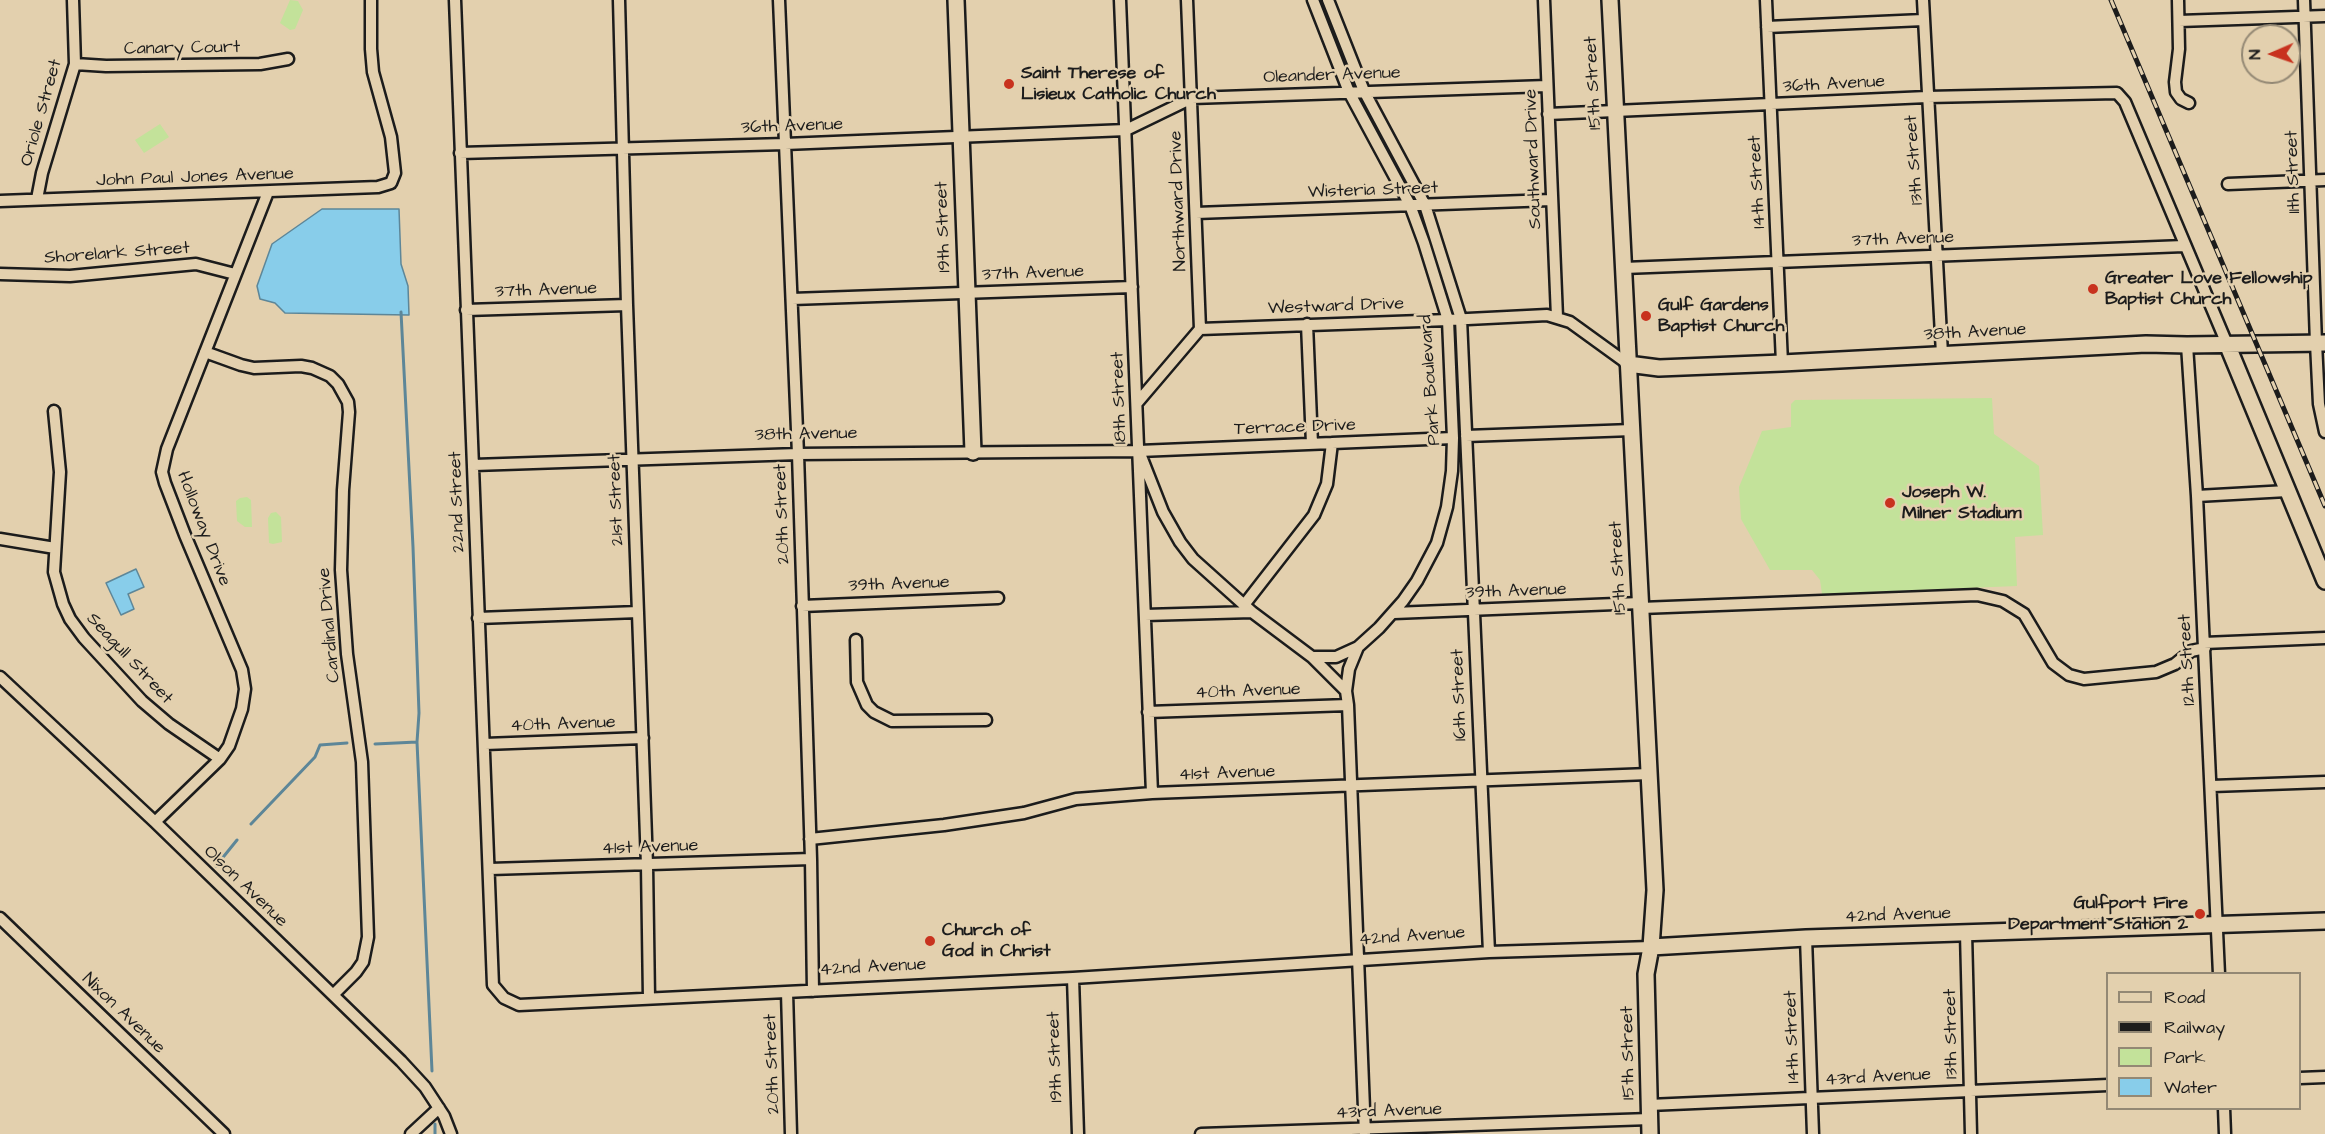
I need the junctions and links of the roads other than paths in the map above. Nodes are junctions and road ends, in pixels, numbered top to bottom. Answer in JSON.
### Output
{"nodes":[{"id":1,"x":73,"y":0,"type":"edge"},
{"id":2,"x":371,"y":0,"type":"edge"},
{"id":3,"x":455,"y":0,"type":"edge"},
{"id":4,"x":619,"y":0,"type":"edge"},
{"id":5,"x":779,"y":0,"type":"edge"},
{"id":6,"x":956,"y":0,"type":"edge"},
{"id":7,"x":1120,"y":0,"type":"edge"},
{"id":8,"x":1187,"y":0,"type":"edge"},
{"id":9,"x":1313,"y":0,"type":"edge"},
{"id":10,"x":1328,"y":0,"type":"edge"},
{"id":11,"x":1544,"y":0,"type":"edge"},
{"id":12,"x":1610,"y":0,"type":"edge"},
{"id":13,"x":1766,"y":0,"type":"edge"},
{"id":14,"x":1923,"y":0,"type":"edge"},
{"id":15,"x":2178,"y":0,"type":"edge"},
{"id":16,"x":2304,"y":0,"type":"edge"},
{"id":17,"x":2325,"y":16,"type":"edge"},
{"id":18,"x":2305,"y":17,"type":"junction"},
{"id":19,"x":1923,"y":20,"type":"junction"},
{"id":20,"x":2179,"y":21,"type":"junction"},
{"id":21,"x":1767,"y":27,"type":"junction"},
{"id":22,"x":288,"y":59,"type":"dead end"},
{"id":23,"x":75,"y":64,"type":"junction"},
{"id":24,"x":1547,"y":86,"type":"junction"},
{"id":25,"x":1364,"y":91,"type":"junction"},
{"id":26,"x":1349,"y":92,"type":"junction"},
{"id":27,"x":1928,"y":97,"type":"junction"},
{"id":28,"x":1192,"y":98,"type":"junction"},
{"id":29,"x":2189,"y":103,"type":"dead end"},
{"id":30,"x":1771,"y":104,"type":"junction"},
{"id":31,"x":1615,"y":111,"type":"junction"},
{"id":32,"x":1548,"y":114,"type":"junction"},
{"id":33,"x":1126,"y":130,"type":"junction"},
{"id":34,"x":959,"y":136,"type":"junction"},
{"id":35,"x":785,"y":144,"type":"junction"},
{"id":36,"x":623,"y":147,"type":"junction"},
{"id":37,"x":460,"y":153,"type":"junction"},
{"id":38,"x":2325,"y":180,"type":"edge"},
{"id":39,"x":2311,"y":181,"type":"junction"},
{"id":40,"x":2228,"y":184,"type":"dead end"},
{"id":41,"x":268,"y":192,"type":"junction"},
{"id":42,"x":37,"y":199,"type":"junction"},
{"id":43,"x":0,"y":201,"type":"edge"},
{"id":44,"x":1551,"y":201,"type":"junction"},
{"id":45,"x":1410,"y":206,"type":"junction"},
{"id":46,"x":1425,"y":206,"type":"junction"},
{"id":47,"x":1196,"y":213,"type":"junction"},
{"id":48,"x":2184,"y":246,"type":"junction"},
{"id":49,"x":1938,"y":256,"type":"junction"},
{"id":50,"x":1778,"y":262,"type":"junction"},
{"id":51,"x":1623,"y":268,"type":"junction"},
{"id":52,"x":0,"y":274,"type":"edge"},
{"id":53,"x":235,"y":274,"type":"junction"},
{"id":54,"x":1132,"y":287,"type":"junction"},
{"id":55,"x":966,"y":293,"type":"junction"},
{"id":56,"x":792,"y":299,"type":"junction"},
{"id":57,"x":627,"y":305,"type":"junction"},
{"id":58,"x":466,"y":310,"type":"junction"},
{"id":59,"x":1557,"y":317,"type":"junction"},
{"id":60,"x":1461,"y":319,"type":"junction"},
{"id":61,"x":1448,"y":320,"type":"junction"},
{"id":62,"x":1307,"y":324,"type":"junction"},
{"id":63,"x":1200,"y":328,"type":"junction"},
{"id":64,"x":2321,"y":343,"type":"edge"},
{"id":65,"x":2227,"y":344,"type":"junction"},
{"id":66,"x":2187,"y":345,"type":"junction"},
{"id":67,"x":205,"y":352,"type":"junction"},
{"id":68,"x":1942,"y":354,"type":"junction"},
{"id":69,"x":1782,"y":363,"type":"junction"},
{"id":70,"x":1628,"y":364,"type":"junction"},
{"id":71,"x":1137,"y":403,"type":"junction"},
{"id":72,"x":54,"y":411,"type":"dead end"},
{"id":73,"x":1632,"y":430,"type":"junction"},
{"id":74,"x":2325,"y":432,"type":"edge"},
{"id":75,"x":1466,"y":436,"type":"junction"},
{"id":76,"x":1453,"y":438,"type":"junction"},
{"id":77,"x":1332,"y":443,"type":"junction"},
{"id":78,"x":1312,"y":444,"type":"junction"},
{"id":79,"x":1139,"y":451,"type":"junction"},
{"id":80,"x":973,"y":452,"type":"junction"},
{"id":81,"x":798,"y":454,"type":"junction"},
{"id":82,"x":632,"y":460,"type":"junction"},
{"id":83,"x":474,"y":465,"type":"junction"},
{"id":84,"x":2287,"y":491,"type":"junction"},
{"id":85,"x":2197,"y":496,"type":"junction"},
{"id":86,"x":1468,"y":503,"type":"junction"},
{"id":87,"x":0,"y":539,"type":"edge"},
{"id":88,"x":55,"y":548,"type":"junction"},
{"id":89,"x":2325,"y":581,"type":"edge"},
{"id":90,"x":998,"y":598,"type":"dead end"},
{"id":91,"x":1244,"y":605,"type":"junction"},
{"id":92,"x":802,"y":606,"type":"junction"},
{"id":93,"x":1641,"y":606,"type":"junction"},
{"id":94,"x":1473,"y":610,"type":"junction"},
{"id":95,"x":638,"y":612,"type":"junction"},
{"id":96,"x":1252,"y":612,"type":"junction"},
{"id":97,"x":1394,"y":613,"type":"junction"},
{"id":98,"x":1145,"y":615,"type":"junction"},
{"id":99,"x":478,"y":618,"type":"junction"},
{"id":100,"x":2325,"y":638,"type":"edge"},
{"id":101,"x":856,"y":640,"type":"dead end"},
{"id":102,"x":2204,"y":645,"type":"junction"},
{"id":103,"x":1358,"y":647,"type":"junction"},
{"id":104,"x":1312,"y":657,"type":"junction"},
{"id":105,"x":0,"y":677,"type":"edge"},
{"id":106,"x":1346,"y":691,"type":"junction"},
{"id":107,"x":1348,"y":705,"type":"junction"},
{"id":108,"x":1148,"y":712,"type":"junction"},
{"id":109,"x":986,"y":720,"type":"dead end"},
{"id":110,"x":642,"y":738,"type":"junction"},
{"id":111,"x":485,"y":744,"type":"junction"},
{"id":112,"x":220,"y":759,"type":"junction"},
{"id":113,"x":1649,"y":774,"type":"junction"},
{"id":114,"x":1480,"y":781,"type":"junction"},
{"id":115,"x":2325,"y":782,"type":"edge"},
{"id":116,"x":1353,"y":786,"type":"junction"},
{"id":117,"x":2212,"y":786,"type":"junction"},
{"id":118,"x":1152,"y":794,"type":"junction"},
{"id":119,"x":155,"y":822,"type":"junction"},
{"id":120,"x":810,"y":839,"type":"junction"},
{"id":121,"x":811,"y":859,"type":"junction"},
{"id":122,"x":647,"y":865,"type":"junction"},
{"id":123,"x":490,"y":869,"type":"junction"},
{"id":124,"x":0,"y":918,"type":"edge"},
{"id":125,"x":2325,"y":921,"type":"edge"},
{"id":126,"x":2217,"y":924,"type":"junction"},
{"id":127,"x":1966,"y":933,"type":"junction"},
{"id":128,"x":1806,"y":938,"type":"junction"},
{"id":129,"x":1651,"y":947,"type":"junction"},
{"id":130,"x":1488,"y":952,"type":"junction"},
{"id":131,"x":1359,"y":960,"type":"junction"},
{"id":132,"x":2219,"y":972,"type":"edge"},
{"id":133,"x":1073,"y":978,"type":"junction"},
{"id":134,"x":813,"y":991,"type":"junction"},
{"id":135,"x":787,"y":992,"type":"junction"},
{"id":136,"x":333,"y":995,"type":"junction"},
{"id":137,"x":649,"y":998,"type":"junction"},
{"id":138,"x":504,"y":999,"type":"joint"},
{"id":139,"x":2325,"y":1077,"type":"edge"},
{"id":140,"x":2301,"y":1078,"type":"edge"},
{"id":141,"x":2106,"y":1085,"type":"edge"},
{"id":142,"x":1970,"y":1091,"type":"junction"},
{"id":143,"x":1811,"y":1098,"type":"junction"},
{"id":144,"x":439,"y":1108,"type":"junction"},
{"id":145,"x":2224,"y":1110,"type":"edge"},
{"id":146,"x":1650,"y":1119,"type":"edge"},
{"id":147,"x":1365,"y":1132,"type":"edge"},
{"id":148,"x":224,"y":1134,"type":"edge"},
{"id":149,"x":411,"y":1134,"type":"edge"},
{"id":150,"x":451,"y":1134,"type":"edge"},
{"id":151,"x":791,"y":1134,"type":"edge"},
{"id":152,"x":1078,"y":1134,"type":"edge"},
{"id":153,"x":1201,"y":1134,"type":"edge"},
{"id":154,"x":1812,"y":1134,"type":"edge"},
{"id":155,"x":1971,"y":1134,"type":"edge"},
{"id":156,"x":2225,"y":1134,"type":"edge"}],
"edges":[{"from":1,"to":23,"type":"street","name":"Oriole Street"},
{"from":2,"to":41,"type":"street","name":"John Paul Jones Avenue"},
{"from":3,"to":37,"type":"street","name":"22nd Street"},
{"from":4,"to":36,"type":"street","name":"21st Street"},
{"from":5,"to":35,"type":"street","name":"20th Street"},
{"from":6,"to":34,"type":"street","name":"19th Street"},
{"from":7,"to":33,"type":"street","name":"18th Street"},
{"from":8,"to":28,"type":"street","name":"Northward Drive"},
{"from":9,"to":26,"type":"street","name":"Park Boulevard"},
{"from":10,"to":25,"type":"street","name":"Park Boulevard"},
{"from":11,"to":24,"type":"street","name":"Southward Drive"},
{"from":12,"to":31,"type":"street","name":"15th Street"},
{"from":13,"to":21,"type":"street","name":"14th Street"},
{"from":14,"to":19,"type":"street","name":"13th Street"},
{"from":15,"to":20,"type":"street"},
{"from":16,"to":18,"type":"street","name":"11th Street"},
{"from":17,"to":18,"type":"street"},
{"from":18,"to":20,"type":"street"},
{"from":18,"to":39,"type":"street","name":"11th Street"},
{"from":19,"to":21,"type":"street"},
{"from":19,"to":27,"type":"street","name":"13th Street"},
{"from":20,"to":29,"type":"street"},
{"from":21,"to":30,"type":"street","name":"14th Street"},
{"from":22,"to":23,"type":"street","name":"Canary Court"},
{"from":23,"to":42,"type":"street","name":"Oriole Street"},
{"from":24,"to":25,"type":"street","name":"Oleander Avenue"},
{"from":24,"to":32,"type":"street","name":"Southward Drive"},
{"from":25,"to":26,"type":"street","name":"Oleander Avenue"},
{"from":25,"to":46,"type":"street","name":"Park Boulevard"},
{"from":26,"to":28,"type":"street","name":"Oleander Avenue"},
{"from":26,"to":45,"type":"street","name":"Park Boulevard"},
{"from":27,"to":30,"type":"street","name":"36th Avenue"},
{"from":27,"to":48,"type":"street","name":"36th Avenue"},
{"from":27,"to":49,"type":"street","name":"13th Street"},
{"from":28,"to":33,"type":"street","name":"Oleander Avenue"},
{"from":28,"to":47,"type":"street","name":"Northward Drive"},
{"from":30,"to":31,"type":"street","name":"36th Avenue"},
{"from":30,"to":50,"type":"street","name":"14th Street"},
{"from":31,"to":32,"type":"street","name":"36th Avenue"},
{"from":31,"to":51,"type":"street","name":"15th Street"},
{"from":32,"to":44,"type":"street","name":"Southward Drive"},
{"from":33,"to":34,"type":"street","name":"36th Avenue"},
{"from":33,"to":54,"type":"street","name":"18th Street"},
{"from":34,"to":35,"type":"street","name":"36th Avenue"},
{"from":34,"to":55,"type":"street","name":"19th Street"},
{"from":35,"to":36,"type":"street","name":"36th Avenue"},
{"from":35,"to":56,"type":"street","name":"20th Street"},
{"from":36,"to":37,"type":"street","name":"36th Avenue"},
{"from":36,"to":57,"type":"street","name":"21st Street"},
{"from":37,"to":58,"type":"street","name":"22nd Street"},
{"from":38,"to":39,"type":"street"},
{"from":39,"to":40,"type":"street"},
{"from":39,"to":64,"type":"street","name":"11th Street"},
{"from":41,"to":42,"type":"street","name":"John Paul Jones Avenue"},
{"from":41,"to":53,"type":"street","name":"Holloway Drive"},
{"from":42,"to":43,"type":"street","name":"John Paul Jones Avenue"},
{"from":44,"to":46,"type":"street","name":"Wisteria Street"},
{"from":44,"to":59,"type":"street","name":"Southward Drive"},
{"from":45,"to":46,"type":"street","name":"Wisteria Street"},
{"from":45,"to":47,"type":"street","name":"Wisteria Street"},
{"from":45,"to":61,"type":"street","name":"Park Boulevard"},
{"from":46,"to":60,"type":"street","name":"Park Boulevard"},
{"from":47,"to":63,"type":"street","name":"Northward Drive"},
{"from":48,"to":49,"type":"street","name":"37th Avenue"},
{"from":48,"to":65,"type":"street"},
{"from":49,"to":50,"type":"street","name":"37th Avenue"},
{"from":49,"to":68,"type":"street","name":"13th Street"},
{"from":50,"to":51,"type":"street","name":"37th Avenue"},
{"from":50,"to":69,"type":"street","name":"14th Street"},
{"from":51,"to":70,"type":"street","name":"15th Street"},
{"from":52,"to":53,"type":"street","name":"Shorelark Street"},
{"from":53,"to":67,"type":"street","name":"Holloway Drive"},
{"from":54,"to":55,"type":"street","name":"37th Avenue"},
{"from":54,"to":71,"type":"street","name":"18th Street"},
{"from":55,"to":56,"type":"street","name":"37th Avenue"},
{"from":55,"to":80,"type":"street","name":"19th Street"},
{"from":56,"to":81,"type":"street","name":"20th Street"},
{"from":57,"to":58,"type":"street","name":"37th Avenue"},
{"from":57,"to":82,"type":"street","name":"21st Street"},
{"from":58,"to":83,"type":"street","name":"22nd Street"},
{"from":59,"to":60,"type":"street","name":"Westward Drive"},
{"from":59,"to":70,"type":"street","name":"Westward Drive"},
{"from":60,"to":61,"type":"street","name":"Westward Drive"},
{"from":60,"to":75,"type":"street","name":"Park Boulevard"},
{"from":61,"to":62,"type":"street","name":"Westward Drive"},
{"from":61,"to":76,"type":"street","name":"Park Boulevard"},
{"from":62,"to":63,"type":"street","name":"Westward Drive"},
{"from":62,"to":78,"type":"street"},
{"from":63,"to":71,"type":"street"},
{"from":64,"to":65,"type":"street","name":"38th Avenue"},
{"from":64,"to":74,"type":"street","name":"11th Street"},
{"from":65,"to":66,"type":"street","name":"38th Avenue"},
{"from":65,"to":84,"type":"street"},
{"from":66,"to":68,"type":"street","name":"38th Avenue"},
{"from":66,"to":85,"type":"street","name":"12th Street"},
{"from":67,"to":112,"type":"street","name":"Holloway Drive"},
{"from":67,"to":136,"type":"street","name":"Cardinal Drive"},
{"from":68,"to":69,"type":"street","name":"38th Avenue"},
{"from":69,"to":70,"type":"street","name":"38th Avenue"},
{"from":70,"to":73,"type":"street","name":"15th Street"},
{"from":71,"to":79,"type":"street","name":"18th Street"},
{"from":72,"to":88,"type":"street","name":"Seagull Street"},
{"from":73,"to":75,"type":"street"},
{"from":73,"to":93,"type":"street","name":"15th Street"},
{"from":75,"to":86,"type":"street","name":"16th Street"},
{"from":76,"to":77,"type":"street","name":"Terrace Drive"},
{"from":76,"to":86,"type":"street"},
{"from":76,"to":97,"type":"street","name":"Park Boulevard"},
{"from":77,"to":78,"type":"street","name":"Terrace Drive"},
{"from":77,"to":91,"type":"street"},
{"from":78,"to":79,"type":"street","name":"Terrace Drive"},
{"from":79,"to":80,"type":"street","name":"38th Avenue"},
{"from":79,"to":91,"type":"street"},
{"from":79,"to":98,"type":"street","name":"18th Street"},
{"from":80,"to":81,"type":"street","name":"38th Avenue"},
{"from":81,"to":82,"type":"street","name":"38th Avenue"},
{"from":81,"to":92,"type":"street","name":"20th Street"},
{"from":82,"to":83,"type":"street","name":"38th Avenue"},
{"from":82,"to":95,"type":"street","name":"21st Street"},
{"from":83,"to":99,"type":"street","name":"22nd Street"},
{"from":84,"to":85,"type":"street"},
{"from":84,"to":89,"type":"street"},
{"from":85,"to":102,"type":"street","name":"12th Street"},
{"from":86,"to":94,"type":"street","name":"16th Street"},
{"from":87,"to":88,"type":"street"},
{"from":88,"to":112,"type":"street","name":"Seagull Street"},
{"from":90,"to":92,"type":"street","name":"39th Avenue"},
{"from":91,"to":96,"type":"street"},
{"from":92,"to":120,"type":"street","name":"20th Street"},
{"from":93,"to":94,"type":"street","name":"39th Avenue"},
{"from":93,"to":102,"type":"street","name":"39th Avenue"},
{"from":93,"to":113,"type":"street","name":"15th Street"},
{"from":94,"to":97,"type":"street","name":"39th Avenue"},
{"from":94,"to":114,"type":"street","name":"16th Street"},
{"from":95,"to":99,"type":"street"},
{"from":95,"to":110,"type":"street","name":"21st Street"},
{"from":96,"to":98,"type":"street"},
{"from":96,"to":104,"type":"street"},
{"from":97,"to":103,"type":"street","name":"Park Boulevard"},
{"from":98,"to":108,"type":"street","name":"18th Street"},
{"from":99,"to":111,"type":"street","name":"22nd Street"},
{"from":100,"to":102,"type":"street"},
{"from":101,"to":109,"type":"street"},
{"from":102,"to":117,"type":"street","name":"12th Street"},
{"from":103,"to":104,"type":"street","name":"Park Boulevard"},
{"from":103,"to":106,"type":"street","name":"Park Boulevard"},
{"from":104,"to":106,"type":"street"},
{"from":105,"to":119,"type":"street","name":"Olson Avenue"},
{"from":106,"to":107,"type":"street","name":"Park Boulevard"},
{"from":107,"to":108,"type":"street","name":"40th Avenue"},
{"from":107,"to":116,"type":"street","name":"Park Boulevard"},
{"from":108,"to":118,"type":"street","name":"18th Street"},
{"from":110,"to":111,"type":"street","name":"40th Avenue"},
{"from":110,"to":122,"type":"street","name":"21st Street"},
{"from":111,"to":123,"type":"street","name":"22nd Street"},
{"from":112,"to":119,"type":"street","name":"Holloway Drive"},
{"from":113,"to":114,"type":"street","name":"41st Avenue"},
{"from":113,"to":129,"type":"street","name":"15th Street"},
{"from":114,"to":116,"type":"street","name":"41st Avenue"},
{"from":114,"to":130,"type":"street","name":"16th Street"},
{"from":115,"to":117,"type":"street"},
{"from":116,"to":118,"type":"street","name":"41st Avenue"},
{"from":116,"to":131,"type":"street","name":"Park Boulevard"},
{"from":117,"to":126,"type":"street","name":"12th Street"},
{"from":118,"to":120,"type":"street","name":"41st Avenue"},
{"from":119,"to":136,"type":"street","name":"Olson Avenue"},
{"from":120,"to":121,"type":"street","name":"20th Street"},
{"from":121,"to":122,"type":"street","name":"41st Avenue"},
{"from":121,"to":134,"type":"street","name":"20th Street"},
{"from":122,"to":123,"type":"street","name":"41st Avenue"},
{"from":122,"to":137,"type":"street","name":"21st Street"},
{"from":123,"to":138,"type":"street","name":"22nd Street"},
{"from":124,"to":148,"type":"street","name":"Nixon Avenue"},
{"from":125,"to":126,"type":"street","name":"42nd Avenue"},
{"from":126,"to":127,"type":"street","name":"42nd Avenue"},
{"from":126,"to":132,"type":"street","name":"12th Street"},
{"from":127,"to":128,"type":"street","name":"42nd Avenue"},
{"from":127,"to":142,"type":"street","name":"13th Street"},
{"from":128,"to":129,"type":"street","name":"42nd Avenue"},
{"from":128,"to":143,"type":"street","name":"14th Street"},
{"from":129,"to":130,"type":"street","name":"42nd Avenue"},
{"from":129,"to":146,"type":"street","name":"15th Street"},
{"from":130,"to":131,"type":"street","name":"42nd Avenue"},
{"from":131,"to":133,"type":"street","name":"42nd Avenue"},
{"from":131,"to":147,"type":"street","name":"Park Boulevard"},
{"from":133,"to":134,"type":"street","name":"42nd Avenue"},
{"from":133,"to":152,"type":"street","name":"19th Street"},
{"from":134,"to":135,"type":"street","name":"42nd Avenue"},
{"from":135,"to":137,"type":"street","name":"42nd Avenue"},
{"from":135,"to":151,"type":"street","name":"20th Street"},
{"from":136,"to":144,"type":"street","name":"Olson Avenue"},
{"from":137,"to":138,"type":"street","name":"42nd Avenue"},
{"from":139,"to":140,"type":"street"},
{"from":141,"to":142,"type":"street","name":"43rd Avenue"},
{"from":142,"to":143,"type":"street","name":"43rd Avenue"},
{"from":142,"to":155,"type":"street","name":"13th Street"},
{"from":143,"to":146,"type":"street","name":"43rd Avenue"},
{"from":143,"to":154,"type":"street","name":"14th Street"},
{"from":144,"to":149,"type":"street"},
{"from":144,"to":150,"type":"street","name":"Olson Avenue"},
{"from":145,"to":156,"type":"street"},
{"from":146,"to":147,"type":"street","name":"43rd Avenue"},
{"from":147,"to":153,"type":"street","name":"43rd Avenue"}]}
